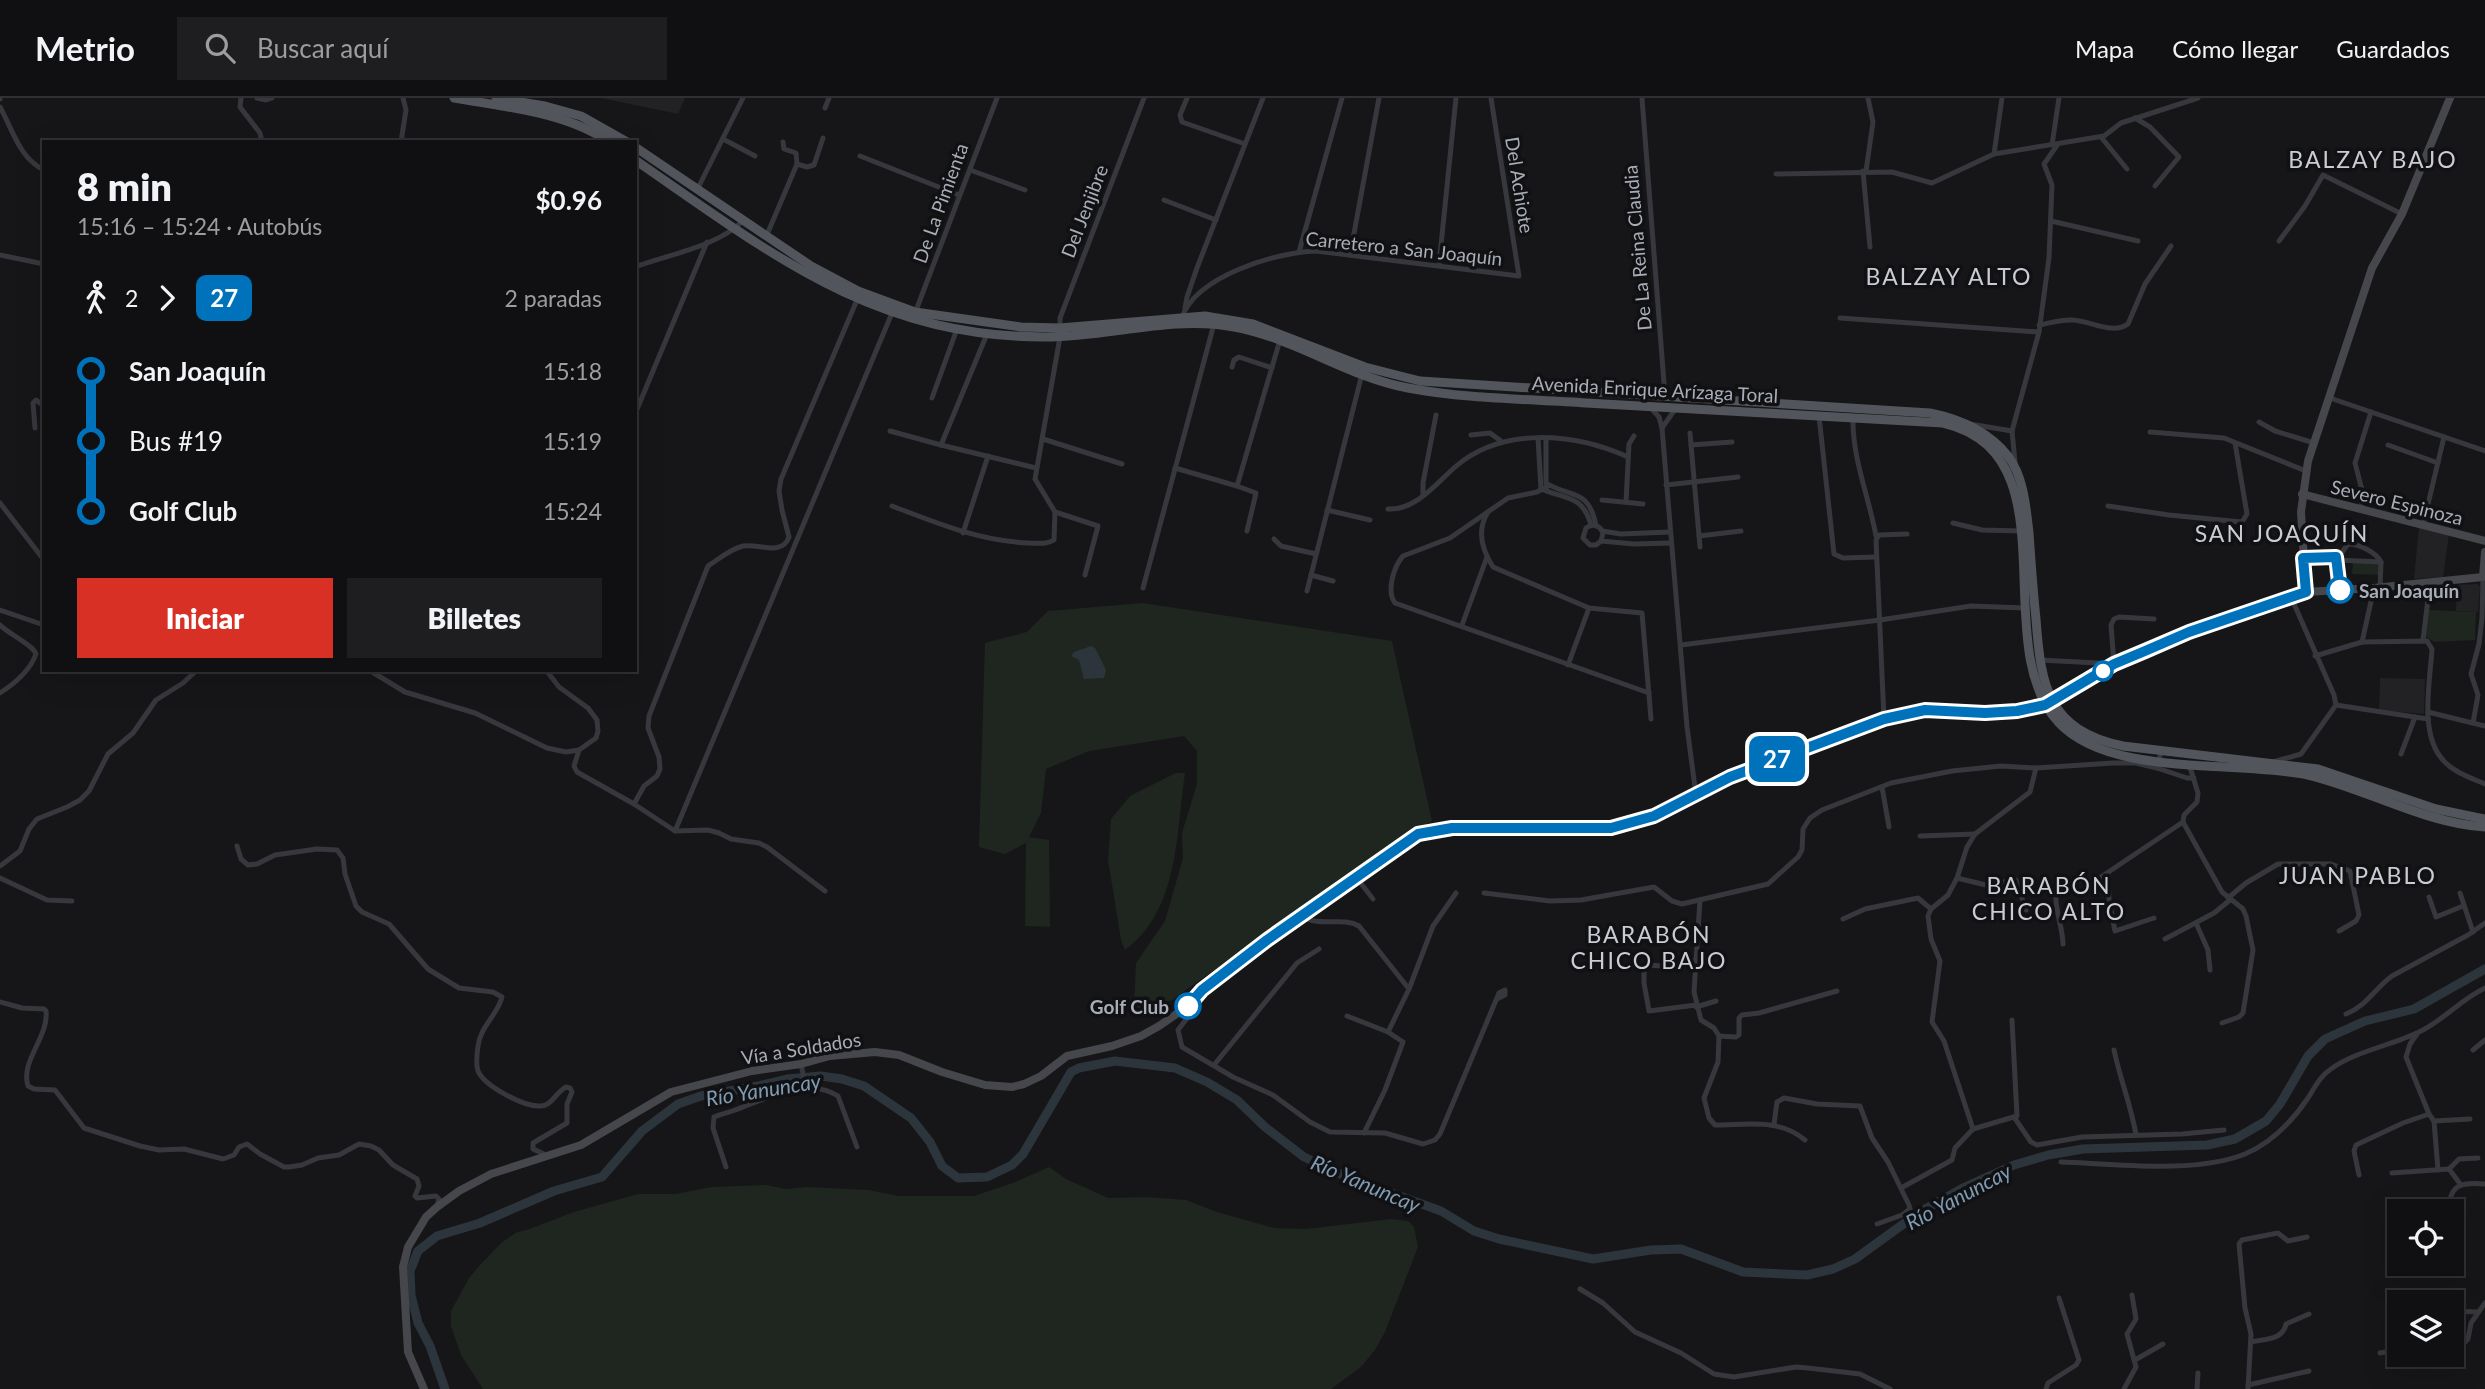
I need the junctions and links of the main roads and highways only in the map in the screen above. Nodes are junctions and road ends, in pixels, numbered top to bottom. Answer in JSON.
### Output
{"nodes":[{"id":1,"x":454,"y":98,"type":"edge"},
{"id":2,"x":496,"y":98,"type":"edge"},
{"id":3,"x":475,"y":100,"type":"edge"},
{"id":4,"x":508,"y":100,"type":"edge"},
{"id":5,"x":606,"y":140,"type":"edge"},
{"id":6,"x":623,"y":140,"type":"edge"},
{"id":7,"x":637,"y":148,"type":"edge"},
{"id":8,"x":637,"y":161,"type":"edge"},
{"id":9,"x":739,"y":225,"type":"junction"},
{"id":10,"x":914,"y":316,"type":"junction"},
{"id":11,"x":1182,"y":316,"type":"junction"},
{"id":12,"x":1060,"y":332,"type":"junction"},
{"id":13,"x":1364,"y":370,"type":"junction"},
{"id":14,"x":1859,"y":415,"type":"junction"},
{"id":15,"x":2049,"y":703,"type":"junction"},
{"id":16,"x":2159,"y":760,"type":"junction"},
{"id":17,"x":2485,"y":819,"type":"edge"},
{"id":18,"x":2485,"y":827,"type":"edge"}],
"edges":[{"from":1,"to":3,"type":"main road"},
{"from":2,"to":4,"type":"main road"},
{"from":3,"to":5,"type":"main road"},
{"from":4,"to":6,"type":"main road"},
{"from":7,"to":9,"type":"main road","name":"Avenida Enrique Arízaga Toral"},
{"from":8,"to":9,"type":"main road","name":"Avenida Enrique Arízaga Toral"},
{"from":9,"to":10,"type":"main road","name":"Avenida Enrique Arízaga Toral"},
{"from":9,"to":10,"type":"main road","name":"Avenida Enrique Arízaga Toral"},
{"from":10,"to":12,"type":"main road","name":"Avenida Enrique Arízaga Toral"},
{"from":10,"to":12,"type":"main road","name":"Avenida Enrique Arízaga Toral"},
{"from":11,"to":12,"type":"main road","name":"Avenida Enrique Arízaga Toral"},
{"from":11,"to":13,"type":"main road","name":"Avenida Enrique Arízaga Toral"},
{"from":11,"to":13,"type":"main road","name":"Avenida Enrique Arízaga Toral"},
{"from":13,"to":14,"type":"main road","name":"Avenida Enrique Arízaga Toral"},
{"from":13,"to":14,"type":"main road","name":"Avenida Enrique Arízaga Toral"},
{"from":14,"to":15,"type":"main road","name":"Avenida Enrique Arízaga Toral"},
{"from":14,"to":15,"type":"main road","name":"Avenida Enrique Arízaga Toral"},
{"from":15,"to":16,"type":"main road","name":"Avenida Enrique Arízaga Toral"},
{"from":16,"to":17,"type":"main road","name":"Avenida Enrique Arízaga Toral"},
{"from":16,"to":18,"type":"main road","name":"Avenida Enrique Arízaga Toral"}]}
